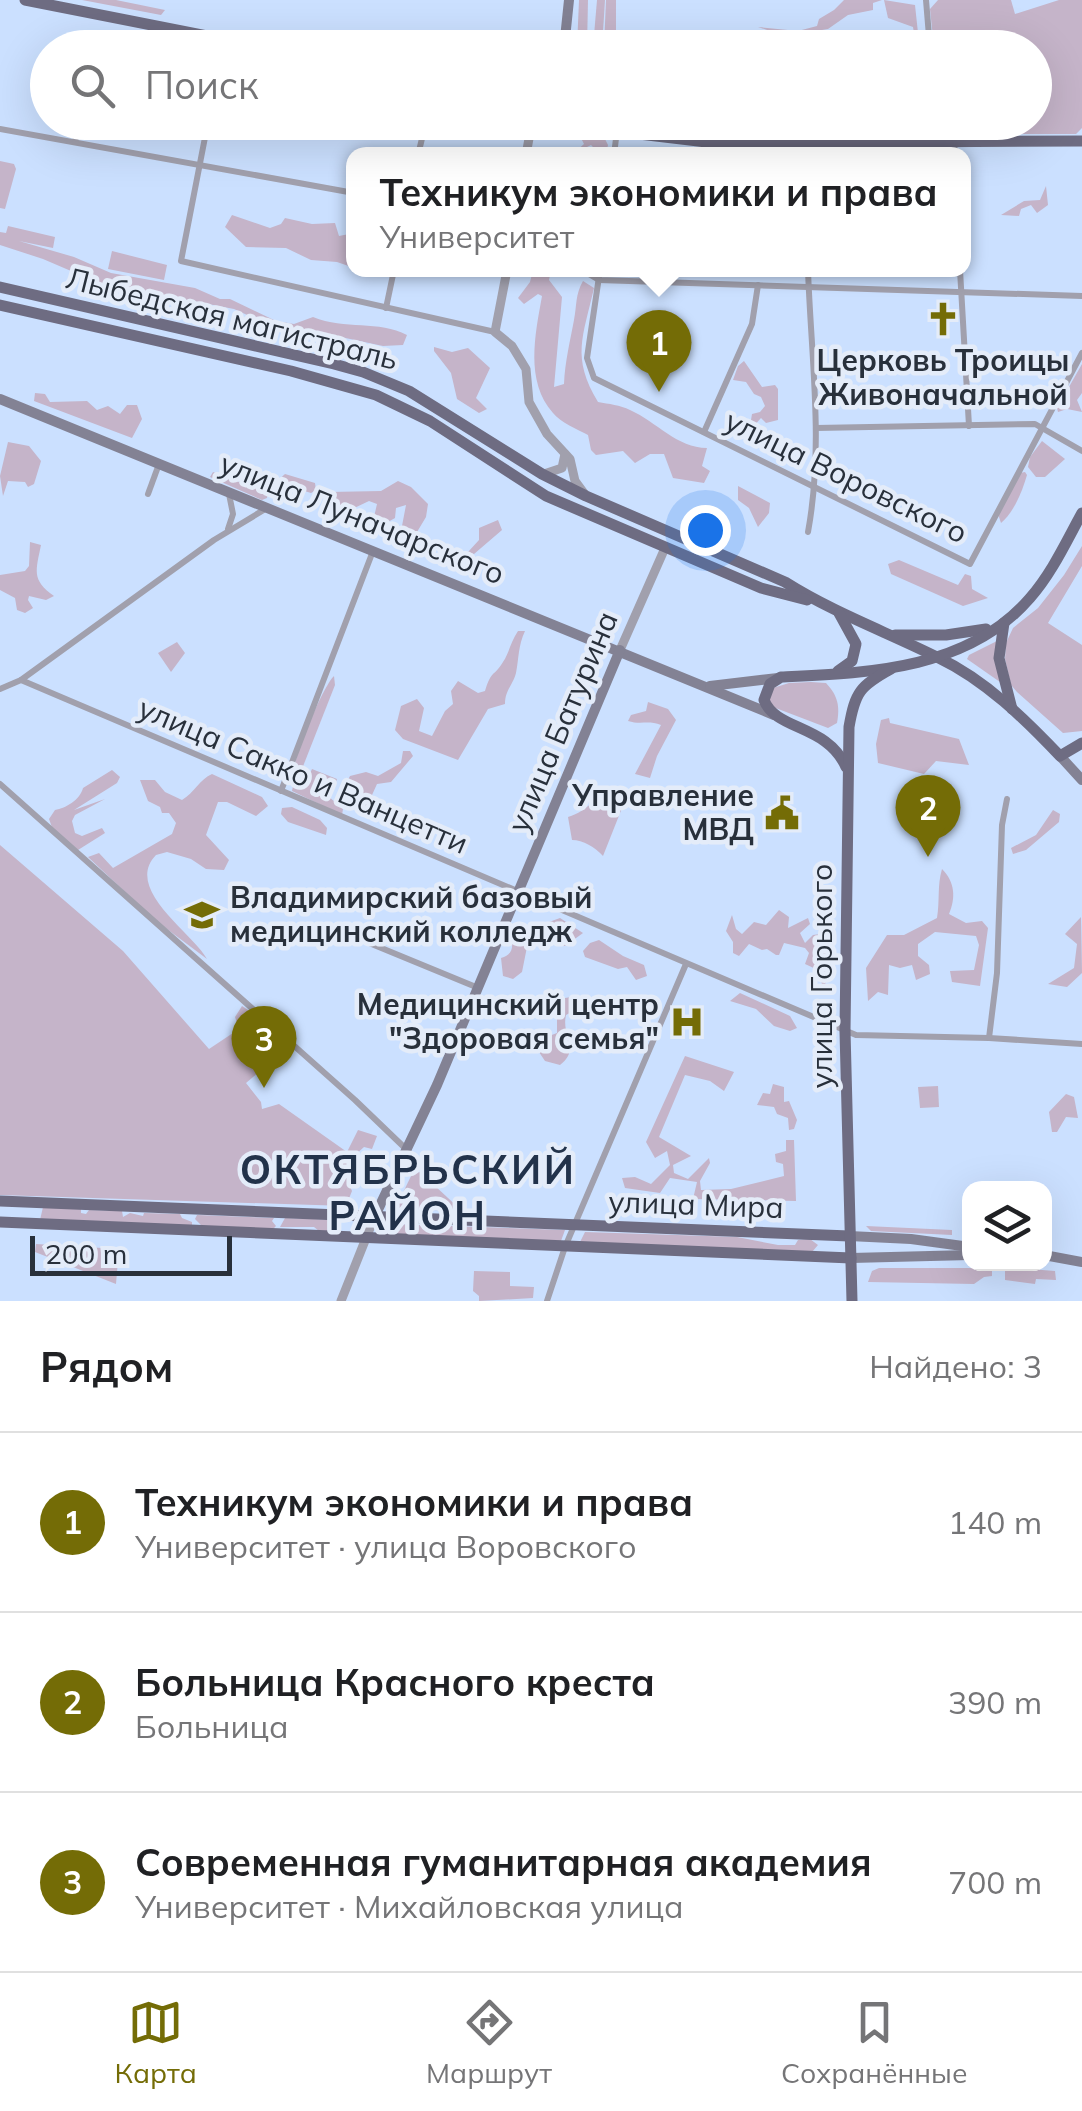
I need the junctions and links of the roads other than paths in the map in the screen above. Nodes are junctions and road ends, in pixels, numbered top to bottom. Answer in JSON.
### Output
{"nodes":[{"id":1,"x":25,"y":0,"type":"edge"},
{"id":2,"x":569,"y":0,"type":"edge"},
{"id":3,"x":926,"y":0,"type":"edge"},
{"id":4,"x":162,"y":30,"type":"edge"},
{"id":5,"x":566,"y":30,"type":"edge"},
{"id":6,"x":928,"y":30,"type":"edge"},
{"id":7,"x":0,"y":129,"type":"edge"},
{"id":8,"x":30,"y":134,"type":"edge"},
{"id":9,"x":63,"y":140,"type":"edge"},
{"id":10,"x":205,"y":140,"type":"edge"},
{"id":11,"x":685,"y":140,"type":"edge"},
{"id":12,"x":75,"y":142,"type":"joint"},
{"id":13,"x":934,"y":142,"type":"joint"},
{"id":14,"x":1082,"y":142,"type":"edge"},
{"id":15,"x":771,"y":147,"type":"edge"},
{"id":16,"x":841,"y":147,"type":"edge"},
{"id":17,"x":952,"y":147,"type":"edge"},
{"id":18,"x":971,"y":147,"type":"edge"},
{"id":19,"x":200,"y":164,"type":"junction"},
{"id":20,"x":346,"y":191,"type":"edge"},
{"id":21,"x":393,"y":277,"type":"edge"},
{"id":22,"x":505,"y":277,"type":"edge"},
{"id":23,"x":594,"y":277,"type":"edge"},
{"id":24,"x":599,"y":277,"type":"edge"},
{"id":25,"x":808,"y":277,"type":"edge"},
{"id":26,"x":961,"y":277,"type":"edge"},
{"id":27,"x":599,"y":280,"type":"junction"},
{"id":28,"x":758,"y":285,"type":"junction"},
{"id":29,"x":0,"y":287,"type":"edge"},
{"id":30,"x":809,"y":288,"type":"junction"},
{"id":31,"x":962,"y":292,"type":"junction"},
{"id":32,"x":1082,"y":296,"type":"edge"},
{"id":33,"x":0,"y":305,"type":"edge"},
{"id":34,"x":386,"y":308,"type":"junction"},
{"id":35,"x":496,"y":332,"type":"junction"},
{"id":36,"x":1082,"y":354,"type":"edge"},
{"id":37,"x":0,"y":399,"type":"edge"},
{"id":38,"x":969,"y":426,"type":"junction"},
{"id":39,"x":816,"y":428,"type":"junction"},
{"id":40,"x":1043,"y":428,"type":"junction"},
{"id":41,"x":704,"y":432,"type":"junction"},
{"id":42,"x":1081,"y":451,"type":"edge"},
{"id":43,"x":565,"y":452,"type":"junction"},
{"id":44,"x":159,"y":464,"type":"junction"},
{"id":45,"x":542,"y":474,"type":"junction"},
{"id":46,"x":816,"y":488,"type":"junction"},
{"id":47,"x":148,"y":494,"type":"dead end"},
{"id":48,"x":229,"y":494,"type":"junction"},
{"id":49,"x":586,"y":496,"type":"junction"},
{"id":50,"x":266,"y":508,"type":"junction"},
{"id":51,"x":1082,"y":513,"type":"edge"},
{"id":52,"x":228,"y":530,"type":"junction"},
{"id":53,"x":808,"y":532,"type":"dead end"},
{"id":54,"x":664,"y":548,"type":"junction"},
{"id":55,"x":374,"y":550,"type":"junction"},
{"id":56,"x":819,"y":603,"type":"junction"},
{"id":57,"x":839,"y":613,"type":"junction"},
{"id":58,"x":1004,"y":624,"type":"junction"},
{"id":59,"x":888,"y":634,"type":"junction"},
{"id":60,"x":620,"y":650,"type":"junction"},
{"id":61,"x":940,"y":658,"type":"junction"},
{"id":62,"x":891,"y":668,"type":"junction"},
{"id":63,"x":830,"y":674,"type":"junction"},
{"id":64,"x":781,"y":678,"type":"junction"},
{"id":65,"x":21,"y":680,"type":"junction"},
{"id":66,"x":704,"y":686,"type":"junction"},
{"id":67,"x":0,"y":689,"type":"edge"},
{"id":68,"x":1012,"y":709,"type":"junction"},
{"id":69,"x":779,"y":718,"type":"junction"},
{"id":70,"x":1082,"y":743,"type":"edge"},
{"id":71,"x":1060,"y":756,"type":"junction"},
{"id":72,"x":848,"y":770,"type":"junction"},
{"id":73,"x":1082,"y":780,"type":"edge"},
{"id":74,"x":0,"y":784,"type":"edge"},
{"id":75,"x":8,"y":791,"type":"junction"},
{"id":76,"x":281,"y":791,"type":"junction"},
{"id":77,"x":0,"y":799,"type":"edge"},
{"id":78,"x":1006,"y":799,"type":"dead end"},
{"id":79,"x":517,"y":892,"type":"junction"},
{"id":80,"x":357,"y":938,"type":"dead end"},
{"id":81,"x":686,"y":964,"type":"junction"},
{"id":82,"x":476,"y":987,"type":"junction"},
{"id":83,"x":845,"y":1031,"type":"junction"},
{"id":84,"x":988,"y":1038,"type":"junction"},
{"id":85,"x":1082,"y":1044,"type":"edge"},
{"id":86,"x":406,"y":1150,"type":"junction"},
{"id":87,"x":0,"y":1201,"type":"edge"},
{"id":88,"x":374,"y":1218,"type":"junction"},
{"id":89,"x":0,"y":1222,"type":"edge"},
{"id":90,"x":575,"y":1226,"type":"junction"},
{"id":91,"x":848,"y":1236,"type":"junction"},
{"id":92,"x":366,"y":1239,"type":"junction"},
{"id":93,"x":566,"y":1247,"type":"junction"},
{"id":94,"x":962,"y":1249,"type":"edge"},
{"id":95,"x":962,"y":1251,"type":"edge"},
{"id":96,"x":1052,"y":1256,"type":"edge"},
{"id":97,"x":850,"y":1258,"type":"junction"},
{"id":98,"x":1082,"y":1262,"type":"edge"},
{"id":99,"x":341,"y":1301,"type":"edge"},
{"id":100,"x":547,"y":1301,"type":"edge"},
{"id":101,"x":852,"y":1301,"type":"edge"}],
"edges":[{"from":1,"to":4,"type":"main road"},
{"from":2,"to":5,"type":"main road"},
{"from":3,"to":6,"type":"street"},
{"from":7,"to":8,"type":"street"},
{"from":9,"to":12,"type":"street"},
{"from":10,"to":19,"type":"street"},
{"from":11,"to":15,"type":"main road"},
{"from":12,"to":19,"type":"street"},
{"from":13,"to":16,"type":"main road"},
{"from":13,"to":17,"type":"main road"},
{"from":14,"to":18,"type":"main road"},
{"from":19,"to":20,"type":"street"},
{"from":19,"to":34,"type":"street"},
{"from":21,"to":34,"type":"street"},
{"from":22,"to":35,"type":"street"},
{"from":23,"to":27,"type":"street"},
{"from":24,"to":27,"type":"street"},
{"from":25,"to":30,"type":"street"},
{"from":26,"to":31,"type":"street"},
{"from":27,"to":28,"type":"street"},
{"from":27,"to":41,"type":"street","name":"улица Воровского"},
{"from":28,"to":30,"type":"street"},
{"from":28,"to":41,"type":"street"},
{"from":29,"to":45,"type":"main road","name":"Лыбедская магистраль"},
{"from":30,"to":31,"type":"street"},
{"from":30,"to":39,"type":"street"},
{"from":31,"to":32,"type":"street"},
{"from":31,"to":38,"type":"street"},
{"from":33,"to":54,"type":"main road","name":"Лыбедская магистраль"},
{"from":34,"to":35,"type":"street"},
{"from":35,"to":43,"type":"street"},
{"from":36,"to":40,"type":"street"},
{"from":37,"to":44,"type":"main road","name":"улица Луначарского"},
{"from":38,"to":39,"type":"street"},
{"from":38,"to":40,"type":"street"},
{"from":39,"to":46,"type":"street"},
{"from":40,"to":42,"type":"street"},
{"from":40,"to":46,"type":"street","name":"улица Воровского"},
{"from":41,"to":46,"type":"street","name":"улица Воровского"},
{"from":43,"to":45,"type":"street"},
{"from":43,"to":49,"type":"street"},
{"from":44,"to":47,"type":"street"},
{"from":44,"to":48,"type":"main road","name":"улица Луначарского"},
{"from":45,"to":49,"type":"main road","name":"Лыбедская магистраль"},
{"from":46,"to":53,"type":"street"},
{"from":48,"to":50,"type":"main road","name":"улица Луначарского"},
{"from":48,"to":52,"type":"street"},
{"from":49,"to":56,"type":"main road","name":"Лыбедская магистраль"},
{"from":50,"to":52,"type":"street"},
{"from":50,"to":55,"type":"main road","name":"улица Луначарского"},
{"from":51,"to":58,"type":"main road"},
{"from":52,"to":65,"type":"street"},
{"from":54,"to":56,"type":"main road","name":"Лыбедская магистраль"},
{"from":54,"to":60,"type":"street","name":"улица Батурина"},
{"from":55,"to":60,"type":"main road","name":"улица Луначарского"},
{"from":55,"to":76,"type":"street"},
{"from":56,"to":57,"type":"main road","name":"Лыбедская магистраль"},
{"from":57,"to":59,"type":"main road","name":"Лыбедская магистраль"},
{"from":57,"to":63,"type":"main road"},
{"from":58,"to":59,"type":"main road"},
{"from":58,"to":61,"type":"main road"},
{"from":58,"to":68,"type":"main road"},
{"from":59,"to":61,"type":"main road","name":"Лыбедская магистраль"},
{"from":60,"to":66,"type":"main road","name":"улица Луначарского"},
{"from":60,"to":79,"type":"main road","name":"улица Батурина"},
{"from":61,"to":62,"type":"main road"},
{"from":61,"to":68,"type":"main road","name":"Лыбедская магистраль"},
{"from":62,"to":63,"type":"main road"},
{"from":62,"to":72,"type":"main road","name":"улица Горького"},
{"from":63,"to":64,"type":"main road","name":"улица Луначарского"},
{"from":64,"to":66,"type":"main road","name":"улица Луначарского"},
{"from":64,"to":69,"type":"main road"},
{"from":65,"to":67,"type":"street"},
{"from":65,"to":76,"type":"street","name":"улица Сакко и Ванцетти"},
{"from":66,"to":69,"type":"main road","name":"улица Луначарского"},
{"from":68,"to":71,"type":"main road","name":"Лыбедская магистраль"},
{"from":69,"to":72,"type":"main road","name":"улица Луначарского"},
{"from":70,"to":71,"type":"main road"},
{"from":71,"to":73,"type":"main road","name":"Лыбедская магистраль"},
{"from":72,"to":83,"type":"main road","name":"улица Горького"},
{"from":74,"to":75,"type":"street"},
{"from":75,"to":77,"type":"street"},
{"from":75,"to":86,"type":"street"},
{"from":76,"to":79,"type":"street","name":"улица Сакко и Ванцетти"},
{"from":78,"to":84,"type":"street"},
{"from":79,"to":81,"type":"street","name":"улица Сакко и Ванцетти"},
{"from":79,"to":82,"type":"main road","name":"улица Батурина"},
{"from":80,"to":82,"type":"street"},
{"from":81,"to":83,"type":"street","name":"улица Сакко и Ванцетти"},
{"from":81,"to":90,"type":"street"},
{"from":82,"to":86,"type":"main road","name":"улица Батурина"},
{"from":83,"to":84,"type":"street","name":"улица Сакко и Ванцетти"},
{"from":83,"to":91,"type":"main road","name":"улица Горького"},
{"from":84,"to":85,"type":"street","name":"улица Сакко и Ванцетти"},
{"from":86,"to":88,"type":"main road","name":"улица Батурина"},
{"from":87,"to":88,"type":"main road","name":"улица Мира"},
{"from":88,"to":90,"type":"main road","name":"улица Мира"},
{"from":88,"to":92,"type":"street","name":"улица Батурина"},
{"from":89,"to":92,"type":"main road","name":"улица Мира"},
{"from":90,"to":91,"type":"main road","name":"улица Мира"},
{"from":90,"to":93,"type":"street"},
{"from":91,"to":94,"type":"main road","name":"улица Мира"},
{"from":91,"to":97,"type":"main road","name":"улица Горького"},
{"from":92,"to":93,"type":"main road","name":"улица Мира"},
{"from":92,"to":99,"type":"street","name":"улица Батурина"},
{"from":93,"to":97,"type":"main road","name":"улица Мира"},
{"from":93,"to":100,"type":"street"},
{"from":95,"to":97,"type":"main road","name":"улица Мира"},
{"from":96,"to":98,"type":"main road"},
{"from":97,"to":101,"type":"main road","name":"улица Горького"}]}
